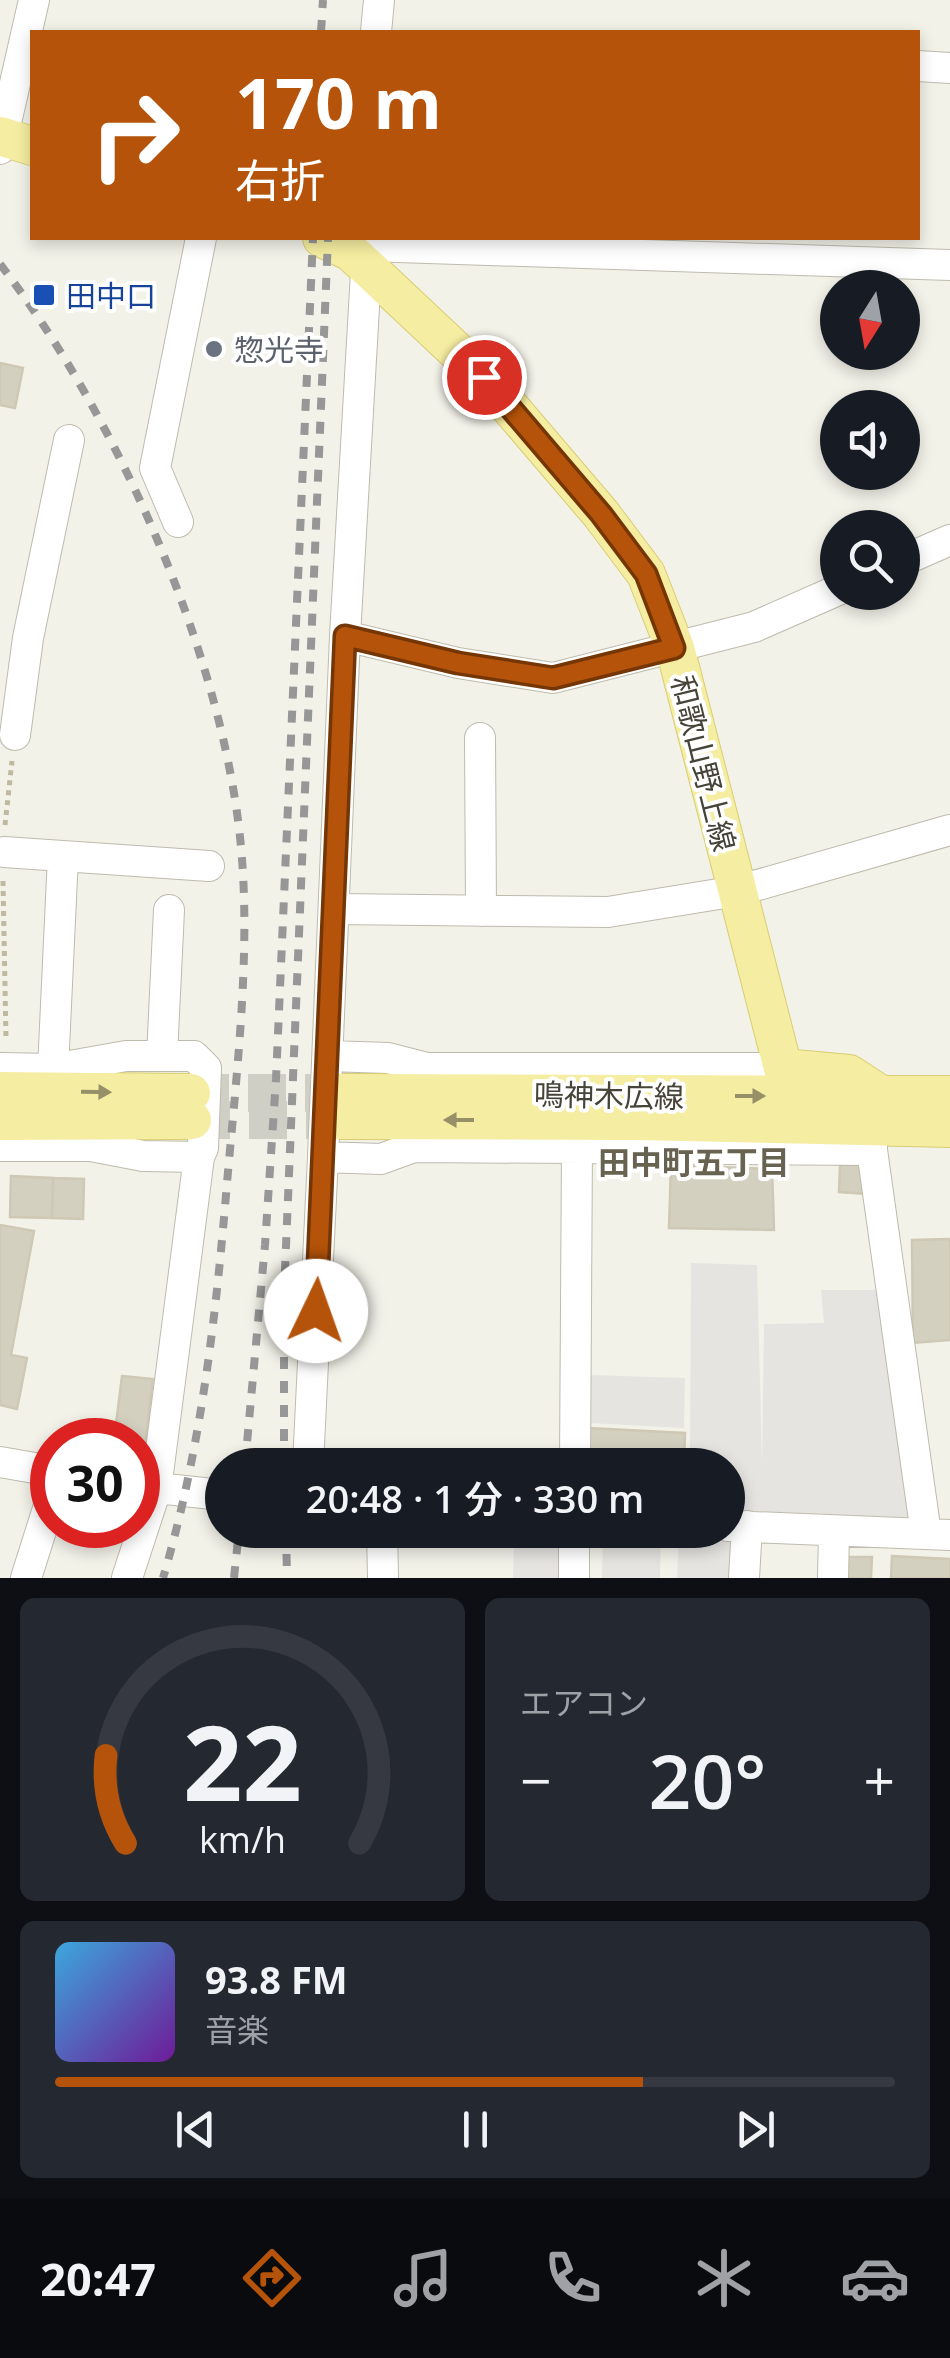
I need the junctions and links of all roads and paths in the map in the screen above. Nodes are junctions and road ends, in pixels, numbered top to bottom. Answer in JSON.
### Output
{"nodes":[{"id":1,"x":34,"y":0,"type":"edge"},
{"id":2,"x":379,"y":0,"type":"edge"},
{"id":3,"x":376,"y":30,"type":"edge"},
{"id":4,"x":920,"y":66,"type":"edge"},
{"id":5,"x":950,"y":68,"type":"edge"},
{"id":6,"x":9,"y":142,"type":"edge"},
{"id":7,"x":201,"y":240,"type":"edge"},
{"id":8,"x":355,"y":248,"type":"edge"},
{"id":9,"x":950,"y":265,"type":"edge"},
{"id":10,"x":70,"y":440,"type":"dead end"},
{"id":11,"x":178,"y":522,"type":"dead end"},
{"id":12,"x":950,"y":540,"type":"edge"},
{"id":13,"x":920,"y":554,"type":"edge"},
{"id":14,"x":820,"y":598,"type":"edge"},
{"id":15,"x":345,"y":636,"type":"junction"},
{"id":16,"x":14,"y":637,"type":"edge"},
{"id":17,"x":674,"y":648,"type":"junction"},
{"id":18,"x":15,"y":735,"type":"joint"},
{"id":19,"x":480,"y":738,"type":"dead end"},
{"id":20,"x":950,"y":830,"type":"edge"},
{"id":21,"x":4,"y":852,"type":"junction"},
{"id":22,"x":64,"y":856,"type":"junction"},
{"id":23,"x":209,"y":866,"type":"dead end"},
{"id":24,"x":737,"y":891,"type":"junction"},
{"id":25,"x":335,"y":909,"type":"junction"},
{"id":26,"x":169,"y":910,"type":"dead end"},
{"id":27,"x":481,"y":911,"type":"junction"},
{"id":28,"x":162,"y":1056,"type":"junction"},
{"id":29,"x":328,"y":1056,"type":"junction"},
{"id":30,"x":784,"y":1068,"type":"junction"},
{"id":31,"x":53,"y":1069,"type":"junction"},
{"id":32,"x":2,"y":1075,"type":"edge"},
{"id":33,"x":950,"y":1095,"type":"edge"},
{"id":34,"x":338,"y":1106,"type":"tunnel mouth"},
{"id":35,"x":0,"y":1121,"type":"edge"},
{"id":36,"x":194,"y":1123,"type":"junction"},
{"id":37,"x":875,"y":1124,"type":"junction"},
{"id":38,"x":950,"y":1128,"type":"edge"},
{"id":39,"x":0,"y":1146,"type":"edge"},
{"id":40,"x":576,"y":1146,"type":"junction"},
{"id":41,"x":323,"y":1157,"type":"junction"},
{"id":42,"x":155,"y":1418,"type":"edge"},
{"id":43,"x":309,"y":1448,"type":"edge"},
{"id":44,"x":574,"y":1448,"type":"edge"},
{"id":45,"x":0,"y":1462,"type":"edge"},
{"id":46,"x":30,"y":1467,"type":"edge"},
{"id":47,"x":160,"y":1489,"type":"edge"},
{"id":48,"x":205,"y":1493,"type":"edge"},
{"id":49,"x":745,"y":1526,"type":"edge"},
{"id":50,"x":834,"y":1532,"type":"junction"},
{"id":51,"x":938,"y":1534,"type":"edge"},
{"id":52,"x":36,"y":1548,"type":"edge"},
{"id":53,"x":133,"y":1548,"type":"edge"},
{"id":54,"x":382,"y":1548,"type":"edge"},
{"id":55,"x":574,"y":1548,"type":"edge"},
{"id":56,"x":740,"y":1548,"type":"edge"},
{"id":57,"x":26,"y":1578,"type":"edge"},
{"id":58,"x":127,"y":1578,"type":"edge"},
{"id":59,"x":383,"y":1578,"type":"edge"},
{"id":60,"x":574,"y":1578,"type":"edge"},
{"id":61,"x":744,"y":1578,"type":"edge"},
{"id":62,"x":832,"y":1578,"type":"edge"}],
"edges":[{"from":1,"to":6,"type":"street"},
{"from":2,"to":3,"type":"street"},
{"from":4,"to":5,"type":"street"},
{"from":7,"to":11,"type":"street"},
{"from":8,"to":9,"type":"street"},
{"from":8,"to":15,"type":"street"},
{"from":8,"to":17,"type":"main road","name":"和歌山野上線"},
{"from":10,"to":16,"type":"street"},
{"from":12,"to":13,"type":"street"},
{"from":14,"to":17,"type":"street"},
{"from":15,"to":17,"type":"street"},
{"from":15,"to":25,"type":"street"},
{"from":16,"to":18,"type":"street"},
{"from":17,"to":24,"type":"main road","name":"和歌山野上線"},
{"from":18,"to":21,"type":"path"},
{"from":19,"to":27,"type":"street"},
{"from":20,"to":24,"type":"street"},
{"from":21,"to":22,"type":"street"},
{"from":21,"to":32,"type":"path"},
{"from":22,"to":23,"type":"street"},
{"from":22,"to":31,"type":"street"},
{"from":24,"to":27,"type":"street"},
{"from":24,"to":30,"type":"main road","name":"和歌山野上線"},
{"from":25,"to":27,"type":"street"},
{"from":25,"to":29,"type":"street"},
{"from":26,"to":28,"type":"street"},
{"from":28,"to":31,"type":"street"},
{"from":28,"to":36,"type":"street"},
{"from":29,"to":30,"type":"street"},
{"from":29,"to":41,"type":"street"},
{"from":30,"to":37,"type":"main road"},
{"from":31,"to":32,"type":"street"},
{"from":32,"to":36,"type":"main road","one_way":true},
{"from":33,"to":37,"type":"main road"},
{"from":34,"to":37,"type":"main road","name":"鳴神木広線"},
{"from":35,"to":36,"type":"main road"},
{"from":36,"to":39,"type":"street"},
{"from":36,"to":42,"type":"street"},
{"from":37,"to":38,"type":"main road"},
{"from":37,"to":40,"type":"street"},
{"from":37,"to":51,"type":"street"},
{"from":40,"to":41,"type":"street"},
{"from":40,"to":44,"type":"street"},
{"from":41,"to":43,"type":"street"},
{"from":45,"to":46,"type":"street"},
{"from":47,"to":48,"type":"street"},
{"from":49,"to":50,"type":"street"},
{"from":50,"to":51,"type":"street"},
{"from":50,"to":62,"type":"street"},
{"from":52,"to":57,"type":"street"},
{"from":53,"to":58,"type":"street"},
{"from":54,"to":59,"type":"street"},
{"from":55,"to":60,"type":"street"},
{"from":56,"to":61,"type":"street"}]}
